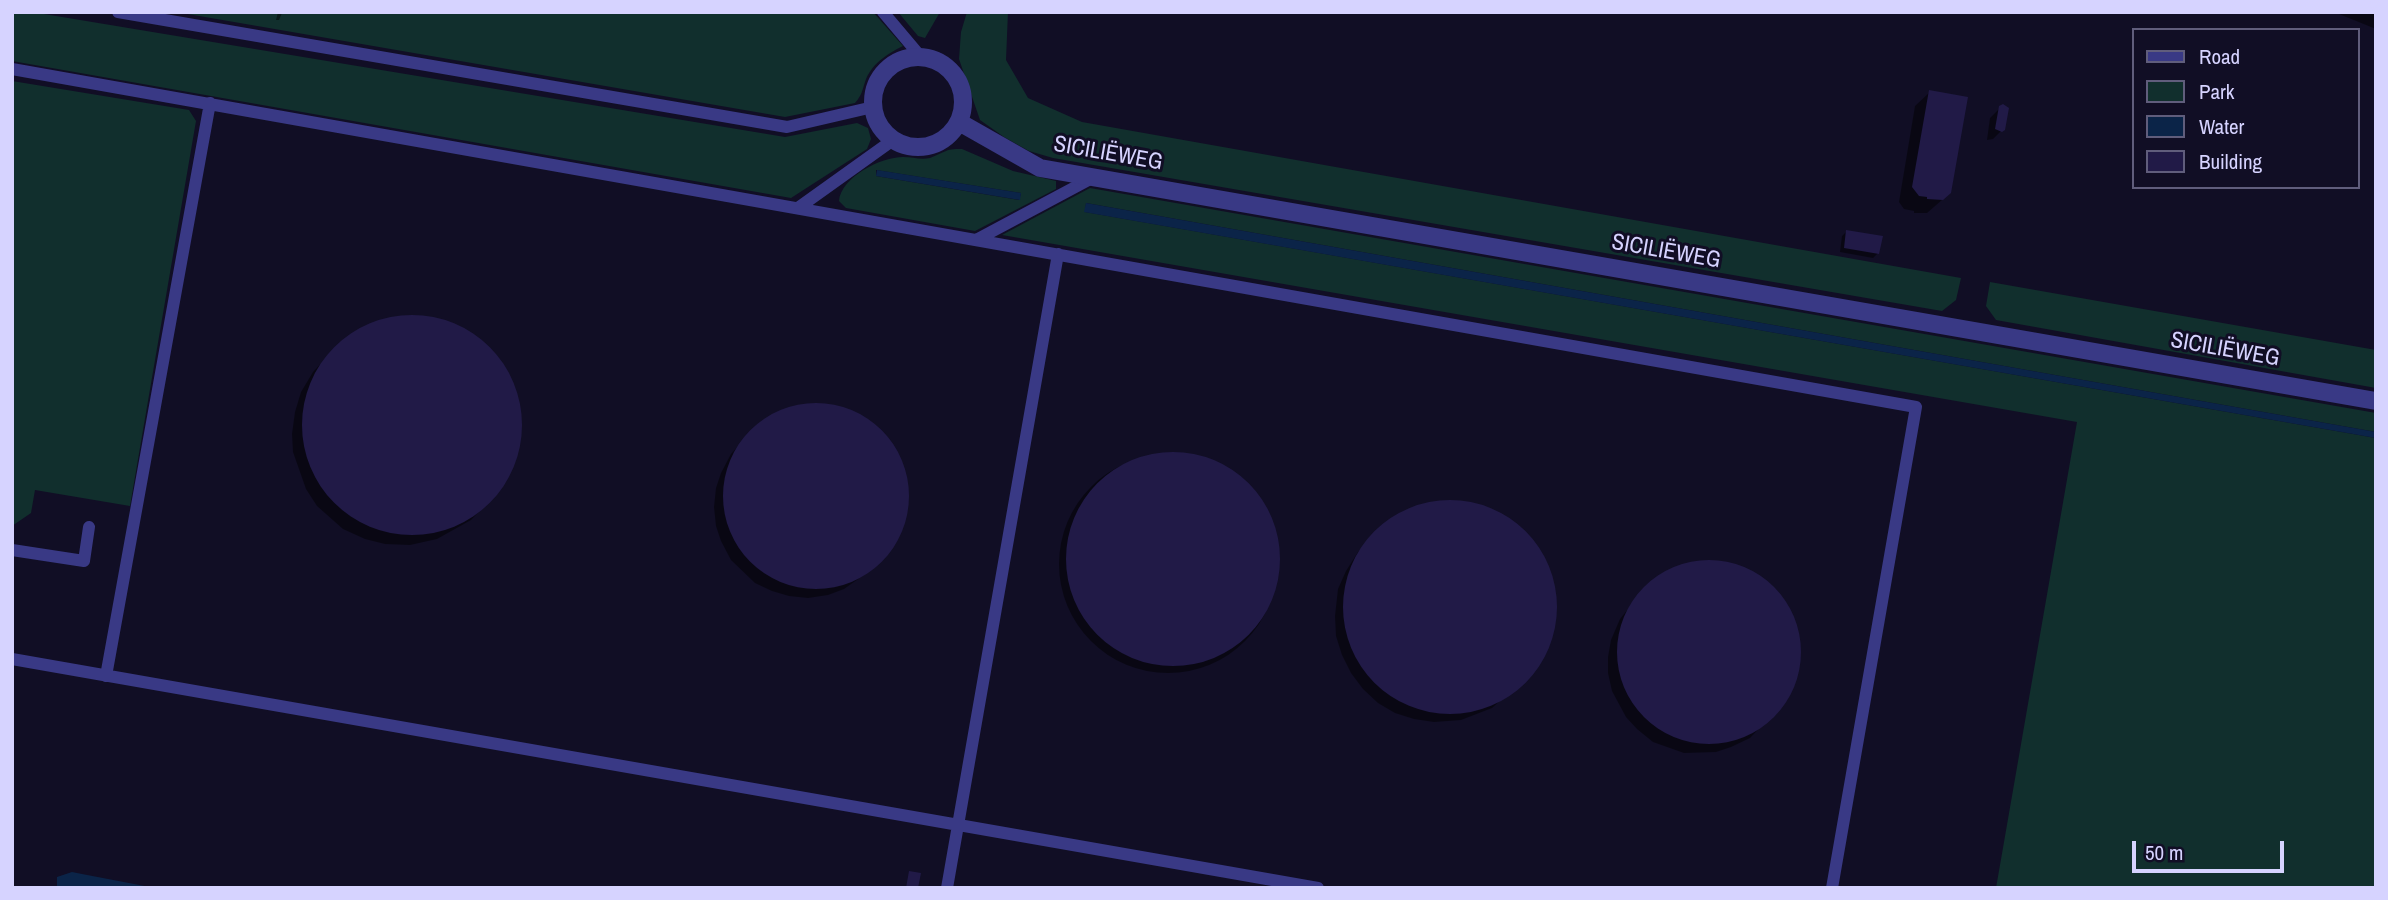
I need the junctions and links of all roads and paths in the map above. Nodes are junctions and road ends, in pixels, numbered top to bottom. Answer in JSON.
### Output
{"nodes":[{"id":1,"x":118,"y":12,"type":"edge"},
{"id":2,"x":883,"y":12,"type":"edge"},
{"id":3,"x":921,"y":57,"type":"junction"},
{"id":4,"x":12,"y":69,"type":"edge"},
{"id":5,"x":210,"y":103,"type":"junction"},
{"id":6,"x":873,"y":107,"type":"junction"},
{"id":7,"x":959,"y":122,"type":"junction"},
{"id":8,"x":893,"y":139,"type":"junction"},
{"id":9,"x":1094,"y":177,"type":"junction"},
{"id":10,"x":798,"y":208,"type":"junction"},
{"id":11,"x":976,"y":240,"type":"junction"},
{"id":12,"x":1058,"y":254,"type":"junction"},
{"id":13,"x":2376,"y":401,"type":"edge"},
{"id":14,"x":89,"y":527,"type":"dead end"},
{"id":15,"x":12,"y":551,"type":"edge"},
{"id":16,"x":12,"y":659,"type":"edge"},
{"id":17,"x":106,"y":676,"type":"junction"},
{"id":18,"x":958,"y":825,"type":"junction"},
{"id":19,"x":947,"y":888,"type":"edge"},
{"id":20,"x":1318,"y":888,"type":"edge"},
{"id":21,"x":1832,"y":888,"type":"edge"}],
"edges":[{"from":1,"to":6,"type":"lane"},
{"from":2,"to":3,"type":"lane"},
{"from":3,"to":6,"type":"street"},
{"from":3,"to":7,"type":"street"},
{"from":4,"to":5,"type":"lane"},
{"from":5,"to":10,"type":"lane"},
{"from":5,"to":17,"type":"lane"},
{"from":6,"to":8,"type":"street"},
{"from":7,"to":8,"type":"street"},
{"from":7,"to":9,"type":"street","name":"SICILIËWEG"},
{"from":8,"to":10,"type":"lane"},
{"from":9,"to":11,"type":"lane"},
{"from":9,"to":13,"type":"street","name":"SICILIËWEG"},
{"from":10,"to":11,"type":"lane"},
{"from":11,"to":12,"type":"lane"},
{"from":12,"to":18,"type":"lane"},
{"from":12,"to":21,"type":"lane"},
{"from":14,"to":15,"type":"lane"},
{"from":16,"to":17,"type":"lane"},
{"from":17,"to":18,"type":"lane"},
{"from":18,"to":19,"type":"lane"},
{"from":18,"to":20,"type":"lane"}]}
